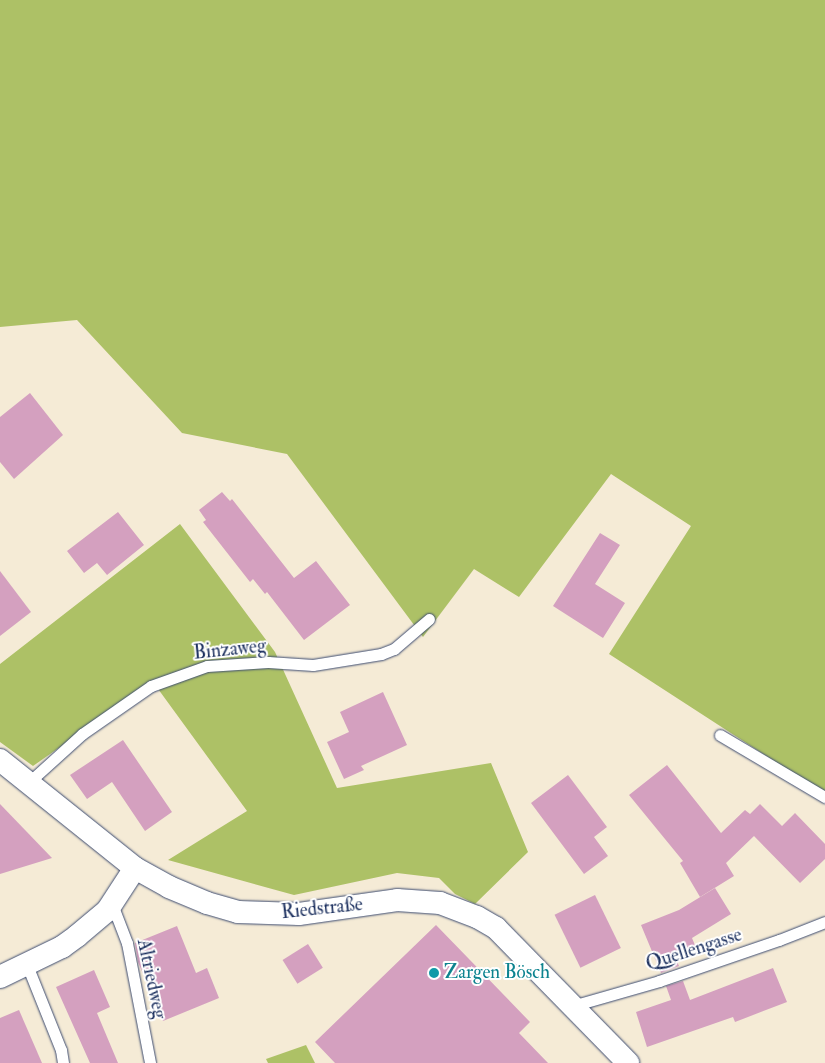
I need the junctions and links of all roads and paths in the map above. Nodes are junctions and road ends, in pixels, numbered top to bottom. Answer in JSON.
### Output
{"nodes":[{"id":1,"x":429,"y":619,"type":"dead end"},
{"id":2,"x":720,"y":734,"type":"dead end"},
{"id":3,"x":0,"y":760,"type":"edge"},
{"id":4,"x":28,"y":783,"type":"junction"},
{"id":5,"x":825,"y":796,"type":"edge"},
{"id":6,"x":136,"y":868,"type":"junction"},
{"id":7,"x":112,"y":904,"type":"junction"},
{"id":8,"x":825,"y":922,"type":"edge"},
{"id":9,"x":27,"y":965,"type":"junction"},
{"id":10,"x":0,"y":977,"type":"edge"},
{"id":11,"x":572,"y":1006,"type":"junction"},
{"id":12,"x":64,"y":1063,"type":"edge"},
{"id":13,"x":150,"y":1063,"type":"edge"},
{"id":14,"x":628,"y":1063,"type":"edge"}],
"edges":[{"from":1,"to":4,"type":"lane","name":"Binzaweg"},
{"from":2,"to":5,"type":"lane"},
{"from":3,"to":4,"type":"street","name":"Riedstraße"},
{"from":4,"to":6,"type":"street","name":"Riedstraße"},
{"from":6,"to":7,"type":"street"},
{"from":6,"to":11,"type":"street","name":"Riedstraße"},
{"from":7,"to":9,"type":"street"},
{"from":7,"to":13,"type":"lane","name":"Altriedweg"},
{"from":8,"to":11,"type":"lane","name":"Quellengasse"},
{"from":9,"to":10,"type":"street"},
{"from":9,"to":12,"type":"lane"},
{"from":11,"to":14,"type":"street","name":"Riedstraße"}]}
